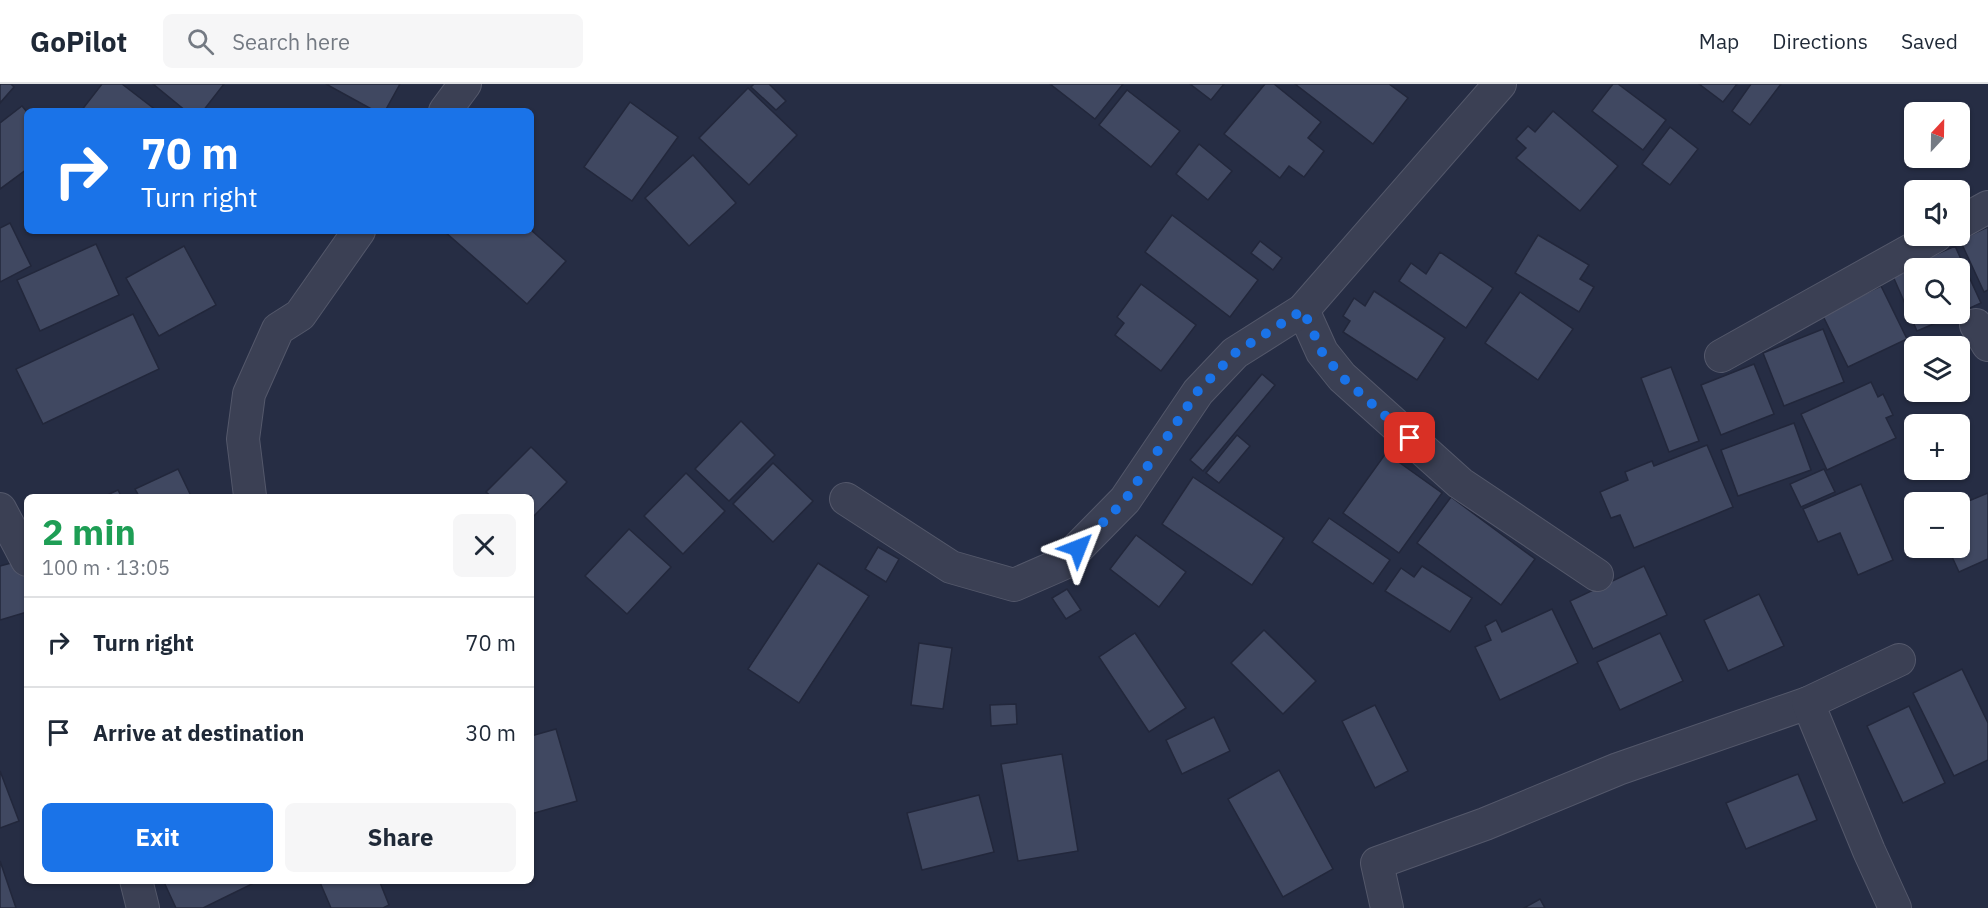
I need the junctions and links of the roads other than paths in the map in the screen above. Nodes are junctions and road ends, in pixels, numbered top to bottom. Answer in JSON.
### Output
{"nodes":[{"id":1,"x":465,"y":84,"type":"edge"},
{"id":2,"x":1500,"y":84,"type":"edge"},
{"id":3,"x":447,"y":108,"type":"edge"},
{"id":4,"x":1988,"y":207,"type":"edge"},
{"id":5,"x":1970,"y":217,"type":"edge"},
{"id":6,"x":357,"y":234,"type":"edge"},
{"id":7,"x":1918,"y":246,"type":"edge"},
{"id":8,"x":1303,"y":310,"type":"junction"},
{"id":9,"x":1721,"y":356,"type":"dead end"},
{"id":10,"x":250,"y":494,"type":"edge"},
{"id":11,"x":846,"y":499,"type":"dead end"},
{"id":12,"x":0,"y":509,"type":"edge"},
{"id":13,"x":24,"y":554,"type":"edge"},
{"id":14,"x":1598,"y":575,"type":"dead end"},
{"id":15,"x":1899,"y":660,"type":"dead end"},
{"id":16,"x":1808,"y":703,"type":"junction"},
{"id":17,"x":137,"y":884,"type":"edge"},
{"id":18,"x":143,"y":908,"type":"edge"},
{"id":19,"x":1387,"y":908,"type":"edge"},
{"id":20,"x":1895,"y":908,"type":"edge"}],
"edges":[{"from":1,"to":3,"type":"street"},
{"from":2,"to":8,"type":"street"},
{"from":4,"to":5,"type":"street"},
{"from":6,"to":10,"type":"street"},
{"from":7,"to":9,"type":"street"},
{"from":8,"to":11,"type":"street"},
{"from":8,"to":14,"type":"street"},
{"from":12,"to":13,"type":"street"},
{"from":15,"to":16,"type":"street"},
{"from":16,"to":19,"type":"street"},
{"from":16,"to":20,"type":"street"},
{"from":17,"to":18,"type":"street"}]}
